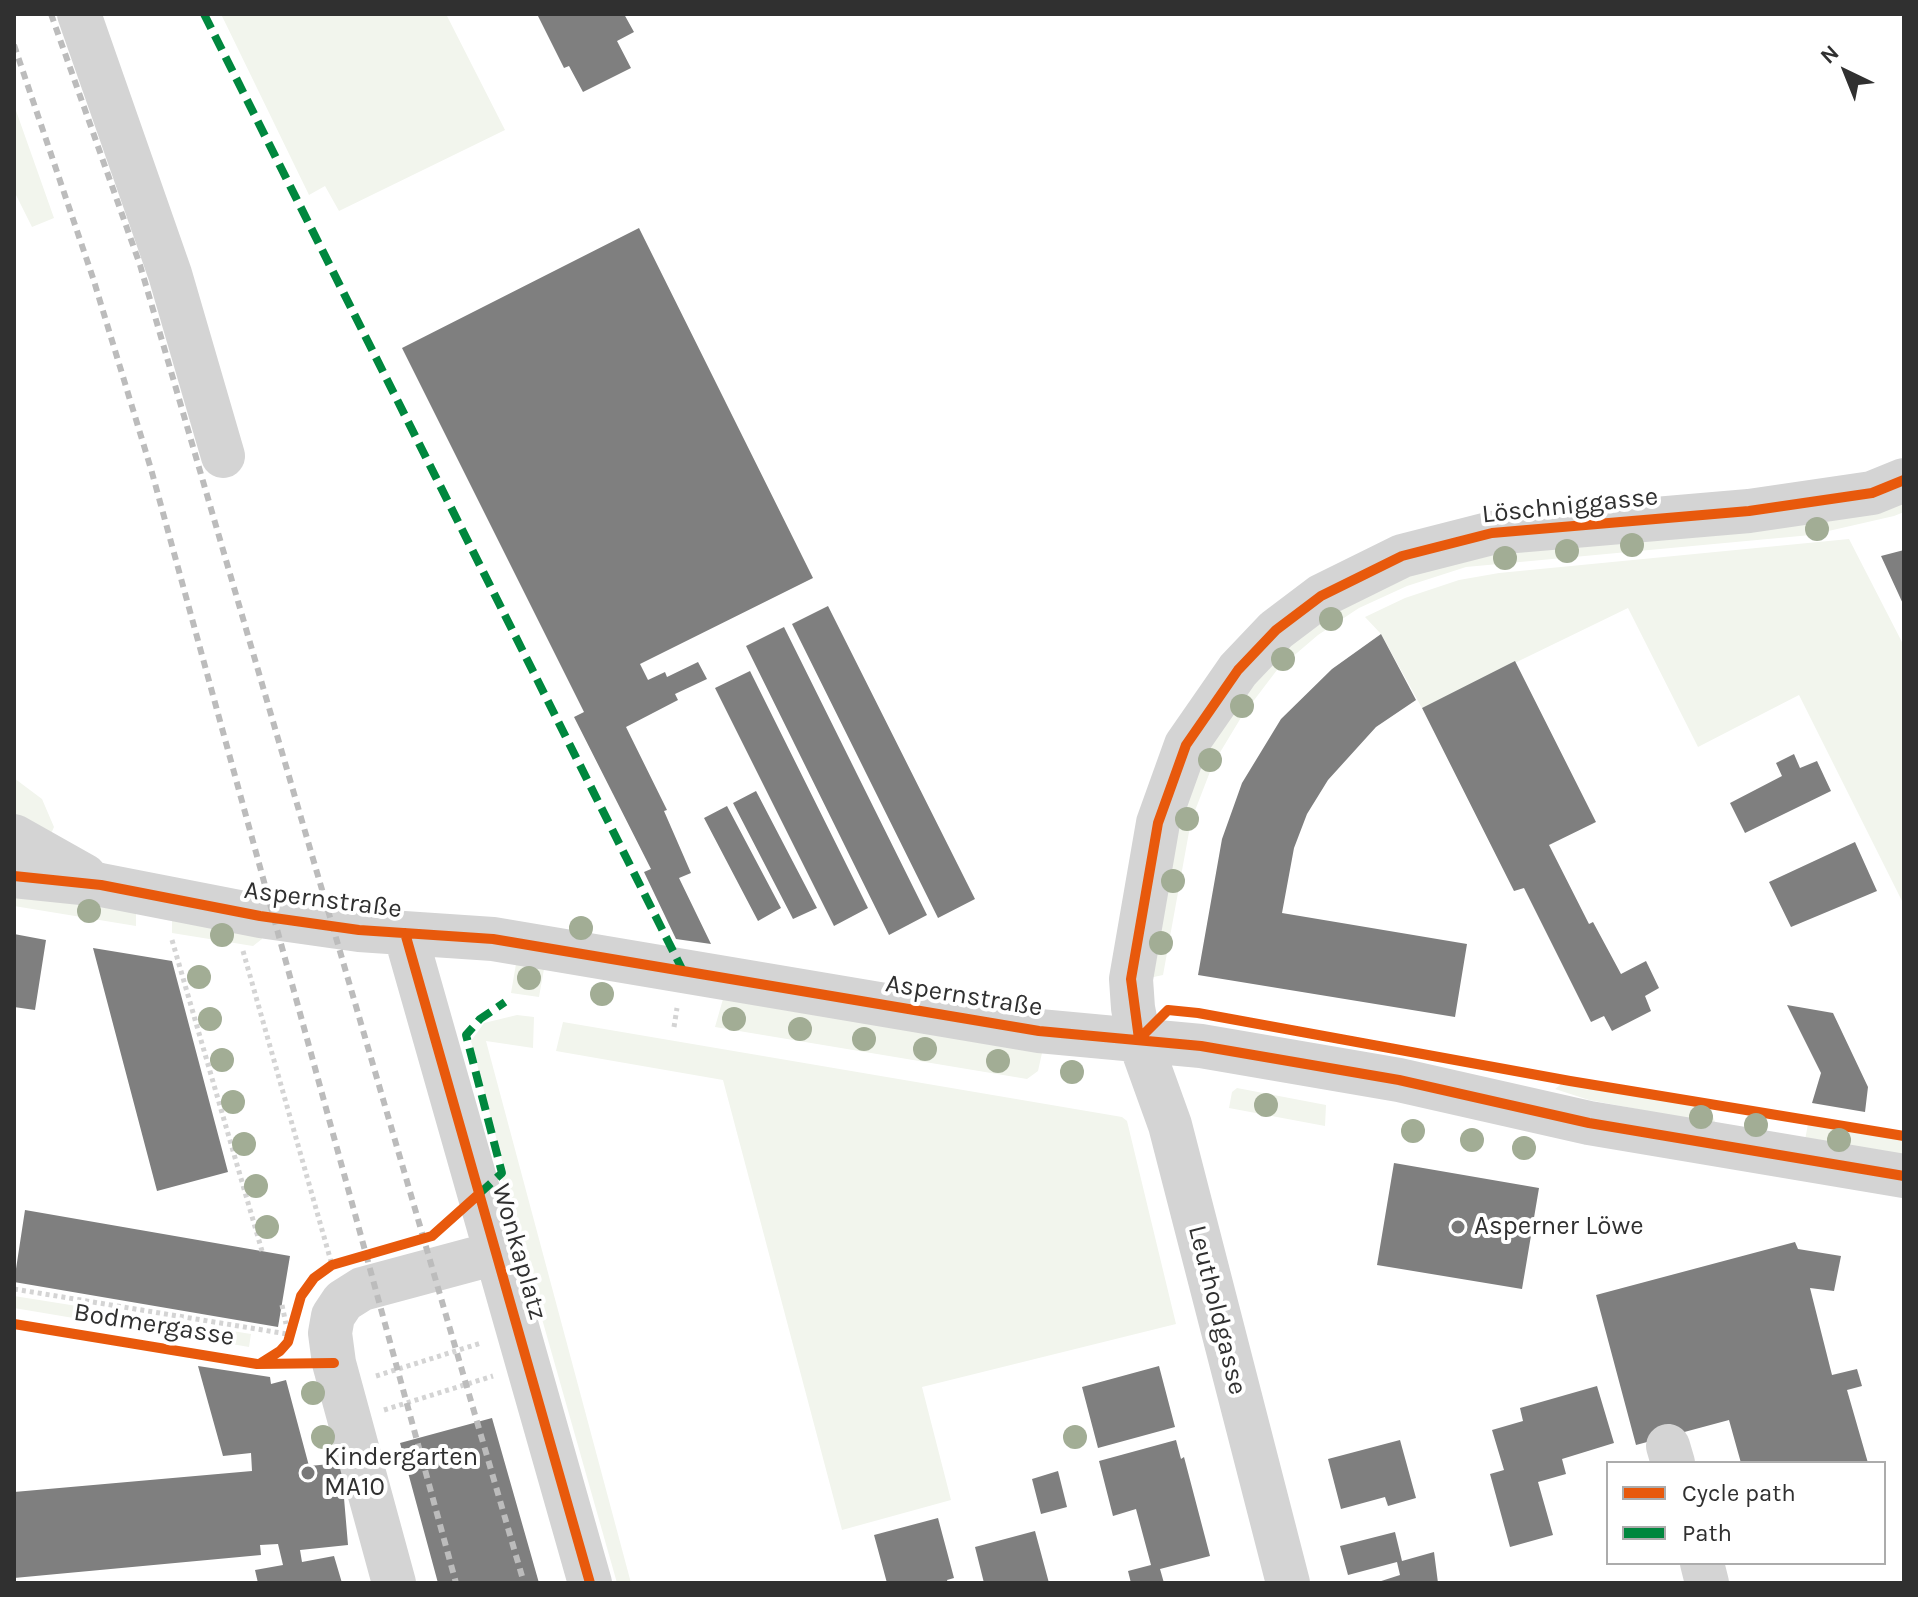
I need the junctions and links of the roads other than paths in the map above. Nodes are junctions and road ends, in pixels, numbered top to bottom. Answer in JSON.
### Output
{"nodes":[{"id":1,"x":79,"y":14,"type":"edge"},
{"id":2,"x":223,"y":456,"type":"dead end"},
{"id":3,"x":1904,"y":480,"type":"edge"},
{"id":4,"x":14,"y":836,"type":"edge"},
{"id":5,"x":14,"y":876,"type":"edge"},
{"id":6,"x":101,"y":885,"type":"junction"},
{"id":7,"x":405,"y":933,"type":"junction"},
{"id":8,"x":1139,"y":1039,"type":"junction"},
{"id":9,"x":1904,"y":1176,"type":"edge"},
{"id":10,"x":496,"y":1253,"type":"junction"},
{"id":11,"x":394,"y":1583,"type":"edge"},
{"id":12,"x":590,"y":1583,"type":"edge"},
{"id":13,"x":1288,"y":1583,"type":"edge"}],
"edges":[{"from":1,"to":2,"type":"street"},
{"from":3,"to":8,"type":"street","name":"Löschniggasse"},
{"from":4,"to":6,"type":"street","name":"Aspernstraße"},
{"from":5,"to":6,"type":"street","name":"Aspernstraße"},
{"from":6,"to":7,"type":"street","name":"Aspernstraße"},
{"from":7,"to":8,"type":"street","name":"Aspernstraße"},
{"from":7,"to":10,"type":"street","name":"Wonkaplatz"},
{"from":8,"to":9,"type":"street","name":"Aspernstraße"},
{"from":8,"to":13,"type":"street","name":"Leutholdgasse"},
{"from":10,"to":11,"type":"street","name":"Wonkaplatz"},
{"from":10,"to":12,"type":"street","name":"Wonkaplatz"}]}
